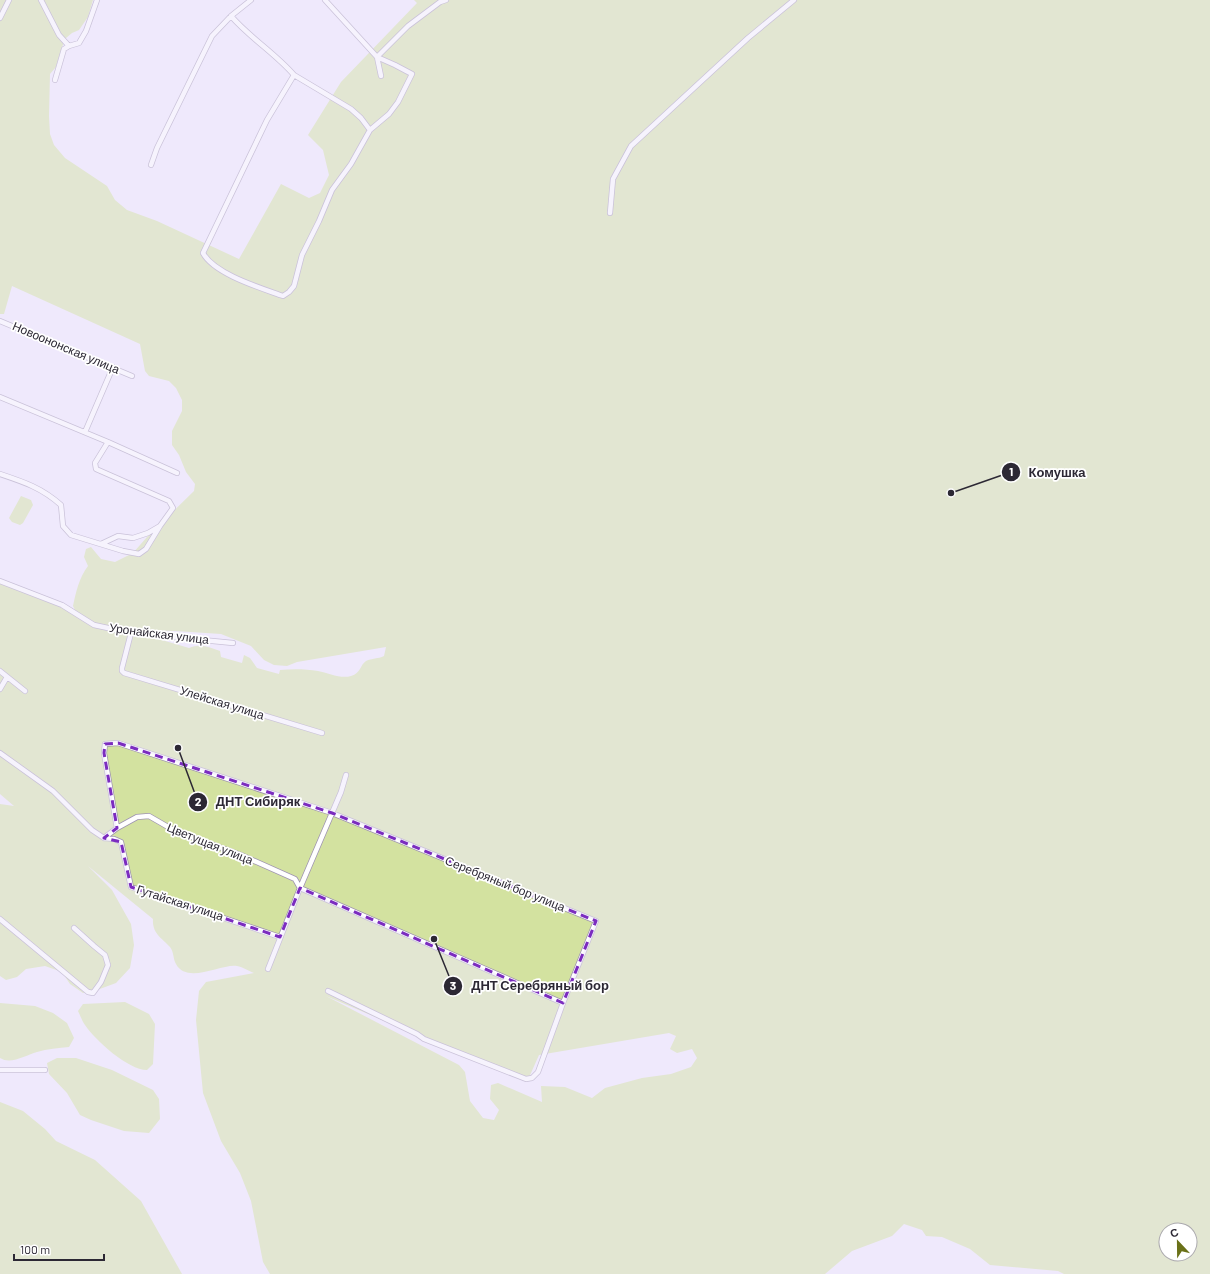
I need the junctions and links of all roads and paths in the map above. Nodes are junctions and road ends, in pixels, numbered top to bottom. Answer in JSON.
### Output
{"nodes":[{"id":1,"x":9,"y":0,"type":"edge"},
{"id":2,"x":41,"y":0,"type":"edge"},
{"id":3,"x":97,"y":0,"type":"edge"},
{"id":4,"x":251,"y":0,"type":"edge"},
{"id":5,"x":326,"y":0,"type":"edge"},
{"id":6,"x":446,"y":0,"type":"edge"},
{"id":7,"x":794,"y":0,"type":"edge"},
{"id":8,"x":231,"y":16,"type":"junction"},
{"id":9,"x":0,"y":18,"type":"edge"},
{"id":10,"x":69,"y":46,"type":"junction"},
{"id":11,"x":377,"y":57,"type":"junction"},
{"id":12,"x":294,"y":75,"type":"junction"},
{"id":13,"x":381,"y":76,"type":"dead end"},
{"id":14,"x":55,"y":80,"type":"dead end"},
{"id":15,"x":370,"y":130,"type":"junction"},
{"id":16,"x":151,"y":165,"type":"dead end"},
{"id":17,"x":610,"y":213,"type":"dead end"},
{"id":18,"x":0,"y":321,"type":"edge"},
{"id":19,"x":113,"y":367,"type":"junction"},
{"id":20,"x":132,"y":376,"type":"dead end"},
{"id":21,"x":0,"y":397,"type":"edge"},
{"id":22,"x":85,"y":432,"type":"junction"},
{"id":23,"x":108,"y":442,"type":"junction"},
{"id":24,"x":177,"y":473,"type":"dead end"},
{"id":25,"x":0,"y":474,"type":"edge"},
{"id":26,"x":160,"y":526,"type":"junction"},
{"id":27,"x":101,"y":544,"type":"junction"},
{"id":28,"x":0,"y":581,"type":"edge"},
{"id":29,"x":131,"y":633,"type":"junction"},
{"id":30,"x":233,"y":643,"type":"dead end"},
{"id":31,"x":0,"y":671,"type":"edge"},
{"id":32,"x":7,"y":677,"type":"junction"},
{"id":33,"x":0,"y":689,"type":"edge"},
{"id":34,"x":25,"y":691,"type":"dead end"},
{"id":35,"x":322,"y":733,"type":"dead end"},
{"id":36,"x":0,"y":753,"type":"edge"},
{"id":37,"x":346,"y":775,"type":"dead end"},
{"id":38,"x":332,"y":813,"type":"junction"},
{"id":39,"x":117,"y":828,"type":"junction"},
{"id":40,"x":104,"y":838,"type":"junction"},
{"id":41,"x":300,"y":888,"type":"junction"},
{"id":42,"x":0,"y":919,"type":"edge"},
{"id":43,"x":74,"y":928,"type":"dead end"},
{"id":44,"x":280,"y":937,"type":"junction"},
{"id":45,"x":268,"y":969,"type":"dead end"},
{"id":46,"x":328,"y":991,"type":"dead end"},
{"id":47,"x":563,"y":1003,"type":"junction"},
{"id":48,"x":0,"y":1070,"type":"edge"},
{"id":49,"x":45,"y":1070,"type":"dead end"}],
"edges":[{"from":1,"to":9,"type":"street"},
{"from":2,"to":10,"type":"street"},
{"from":3,"to":10,"type":"street"},
{"from":4,"to":8,"type":"street"},
{"from":5,"to":11,"type":"street"},
{"from":6,"to":11,"type":"street"},
{"from":7,"to":17,"type":"street"},
{"from":8,"to":12,"type":"street"},
{"from":8,"to":16,"type":"street"},
{"from":10,"to":14,"type":"street"},
{"from":11,"to":13,"type":"street"},
{"from":11,"to":15,"type":"street"},
{"from":12,"to":15,"type":"street"},
{"from":12,"to":15,"type":"street"},
{"from":18,"to":19,"type":"street","name":"Новоононская улица"},
{"from":19,"to":20,"type":"street","name":"Новоононская улица"},
{"from":19,"to":22,"type":"street"},
{"from":21,"to":22,"type":"street"},
{"from":22,"to":23,"type":"street"},
{"from":23,"to":24,"type":"street"},
{"from":23,"to":26,"type":"street"},
{"from":25,"to":27,"type":"street"},
{"from":26,"to":27,"type":"street"},
{"from":26,"to":27,"type":"street"},
{"from":28,"to":29,"type":"street","name":"Уронайская улица"},
{"from":29,"to":30,"type":"street","name":"Уронайская улица"},
{"from":29,"to":35,"type":"street","name":"Улейская улица"},
{"from":31,"to":32,"type":"street"},
{"from":32,"to":33,"type":"street"},
{"from":32,"to":34,"type":"street"},
{"from":36,"to":40,"type":"street","name":"Гутайская улица"},
{"from":37,"to":38,"type":"street"},
{"from":38,"to":39,"type":"street"},
{"from":38,"to":41,"type":"street"},
{"from":38,"to":47,"type":"street","name":"Серебряный бор улица"},
{"from":39,"to":40,"type":"street"},
{"from":39,"to":41,"type":"street","name":"Цветущая улица"},
{"from":40,"to":44,"type":"street","name":"Гутайская улица"},
{"from":41,"to":44,"type":"street"},
{"from":41,"to":47,"type":"street"},
{"from":42,"to":43,"type":"street"},
{"from":44,"to":45,"type":"street"},
{"from":46,"to":47,"type":"street","name":"Серебряный бор улица"},
{"from":48,"to":49,"type":"street"}]}
